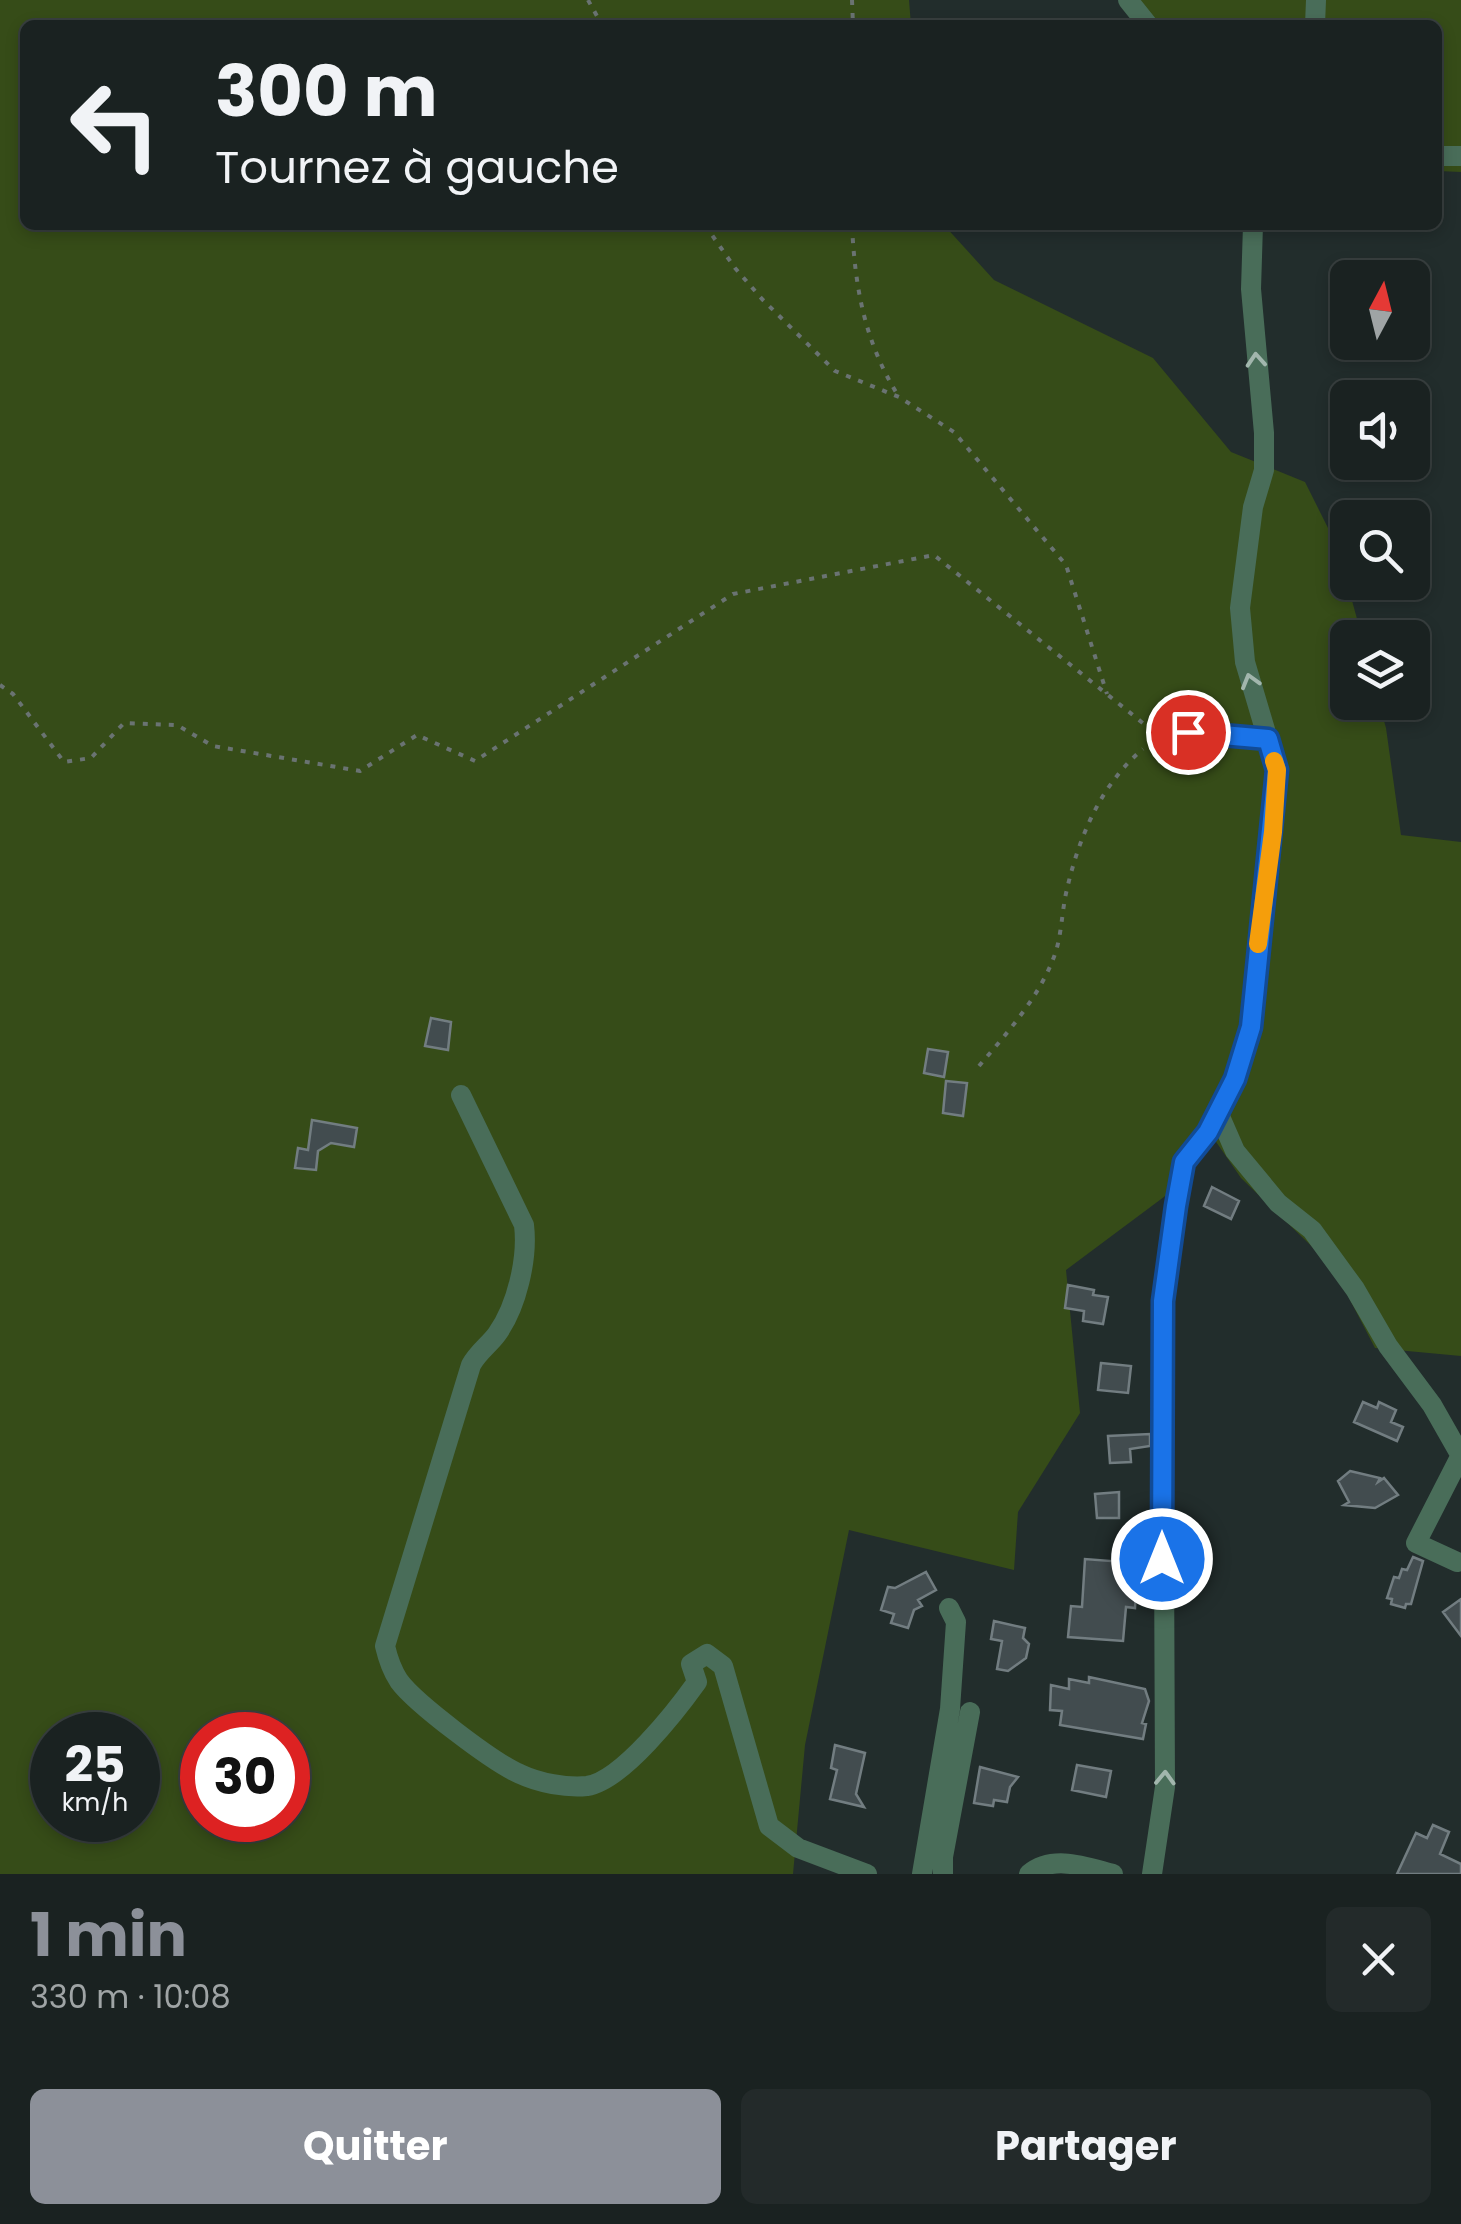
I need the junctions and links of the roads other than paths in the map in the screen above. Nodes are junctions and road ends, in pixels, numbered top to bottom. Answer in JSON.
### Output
{"nodes":[{"id":1,"x":1128,"y":0,"type":"edge"},
{"id":2,"x":1144,"y":20,"type":"edge"},
{"id":3,"x":1253,"y":230,"type":"edge"},
{"id":4,"x":1159,"y":736,"type":"road end"},
{"id":5,"x":1268,"y":739,"type":"junction"},
{"id":6,"x":461,"y":1095,"type":"dead end"},
{"id":7,"x":1218,"y":1112,"type":"junction"},
{"id":8,"x":1461,"y":1456,"type":"edge"},
{"id":9,"x":1456,"y":1562,"type":"dead end"},
{"id":10,"x":948,"y":1608,"type":"dead end"},
{"id":11,"x":970,"y":1712,"type":"dead end"},
{"id":12,"x":1150,"y":1872,"type":"edge"},
{"id":13,"x":868,"y":1874,"type":"edge"},
{"id":14,"x":922,"y":1874,"type":"edge"},
{"id":15,"x":943,"y":1874,"type":"edge"},
{"id":16,"x":1028,"y":1874,"type":"edge"},
{"id":17,"x":1113,"y":1874,"type":"edge"}],
"edges":[{"from":1,"to":2,"type":"street"},
{"from":5,"to":3,"type":"street","one_way":true},
{"from":4,"to":5,"type":"street"},
{"from":5,"to":7,"type":"street"},
{"from":6,"to":13,"type":"street"},
{"from":7,"to":8,"type":"street"},
{"from":12,"to":7,"type":"street","one_way":true},
{"from":8,"to":9,"type":"street"},
{"from":10,"to":14,"type":"street"},
{"from":11,"to":15,"type":"street"},
{"from":16,"to":17,"type":"street"}]}
